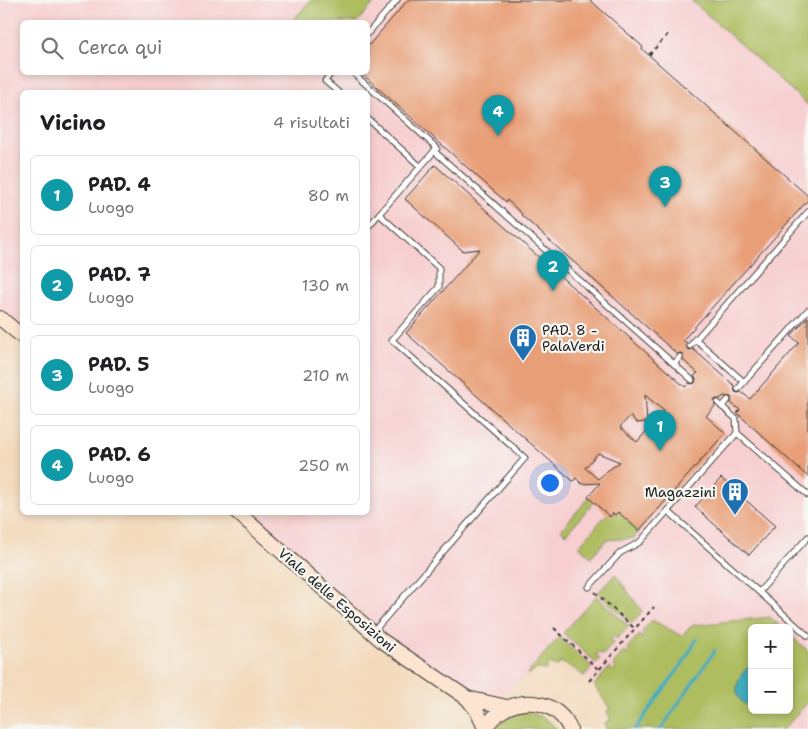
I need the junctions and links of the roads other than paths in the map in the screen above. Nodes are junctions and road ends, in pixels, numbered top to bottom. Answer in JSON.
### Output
{"nodes":[{"id":1,"x":397,"y":0,"type":"edge"},
{"id":2,"x":370,"y":31,"type":"edge"},
{"id":3,"x":330,"y":75,"type":"edge"},
{"id":4,"x":355,"y":75,"type":"edge"},
{"id":5,"x":336,"y":90,"type":"edge"},
{"id":6,"x":370,"y":121,"type":"edge"},
{"id":7,"x":434,"y":151,"type":"junction"},
{"id":8,"x":421,"y":166,"type":"junction"},
{"id":9,"x":808,"y":212,"type":"edge"},
{"id":10,"x":379,"y":214,"type":"junction"},
{"id":11,"x":370,"y":225,"type":"edge"},
{"id":12,"x":808,"y":310,"type":"edge"},
{"id":13,"x":0,"y":318,"type":"edge"},
{"id":14,"x":20,"y":334,"type":"edge"},
{"id":15,"x":695,"y":339,"type":"junction"},
{"id":16,"x":690,"y":346,"type":"dead end"},
{"id":17,"x":680,"y":357,"type":"dead end"},
{"id":18,"x":674,"y":364,"type":"junction"},
{"id":19,"x":692,"y":380,"type":"dead end"},
{"id":20,"x":744,"y":382,"type":"junction"},
{"id":21,"x":738,"y":389,"type":"dead end"},
{"id":22,"x":728,"y":400,"type":"dead end"},
{"id":23,"x":737,"y":433,"type":"junction"},
{"id":24,"x":808,"y":495,"type":"edge"},
{"id":25,"x":668,"y":511,"type":"junction"},
{"id":26,"x":240,"y":515,"type":"edge"},
{"id":27,"x":808,"y":537,"type":"edge"},
{"id":28,"x":589,"y":587,"type":"road end"},
{"id":29,"x":759,"y":592,"type":"junction"},
{"id":30,"x":372,"y":633,"type":"junction"},
{"id":31,"x":808,"y":636,"type":"edge"},
{"id":32,"x":466,"y":698,"type":"junction"},
{"id":33,"x":507,"y":707,"type":"junction"},
{"id":34,"x":485,"y":728,"type":"edge"},
{"id":35,"x":570,"y":729,"type":"edge"}],
"edges":[{"from":1,"to":2,"type":"lane"},
{"from":3,"to":5,"type":"lane"},
{"from":4,"to":7,"type":"lane"},
{"from":6,"to":8,"type":"lane"},
{"from":7,"to":8,"type":"lane"},
{"from":7,"to":18,"type":"lane"},
{"from":8,"to":10,"type":"lane"},
{"from":9,"to":15,"type":"lane"},
{"from":10,"to":11,"type":"lane"},
{"from":10,"to":30,"type":"lane"},
{"from":12,"to":20,"type":"lane"},
{"from":13,"to":14,"type":"street"},
{"from":15,"to":16,"type":"lane"},
{"from":15,"to":20,"type":"lane"},
{"from":17,"to":18,"type":"lane"},
{"from":18,"to":19,"type":"lane"},
{"from":20,"to":21,"type":"lane"},
{"from":22,"to":23,"type":"lane"},
{"from":23,"to":24,"type":"lane"},
{"from":23,"to":25,"type":"lane"},
{"from":25,"to":28,"type":"lane"},
{"from":25,"to":29,"type":"lane"},
{"from":26,"to":30,"type":"street","name":"Viale delle Esposizioni"},
{"from":27,"to":29,"type":"lane"},
{"from":29,"to":31,"type":"lane"},
{"from":30,"to":32,"type":"street","name":"Viale delle Esposizioni"},
{"from":32,"to":33,"type":"street","name":"Viale delle Esposizioni"},
{"from":32,"to":34,"type":"street","name":"Viale delle Esposizioni"},
{"from":33,"to":34,"type":"street","name":"Viale delle Esposizioni"},
{"from":33,"to":35,"type":"street","name":"Viale delle Esposizioni"}]}
